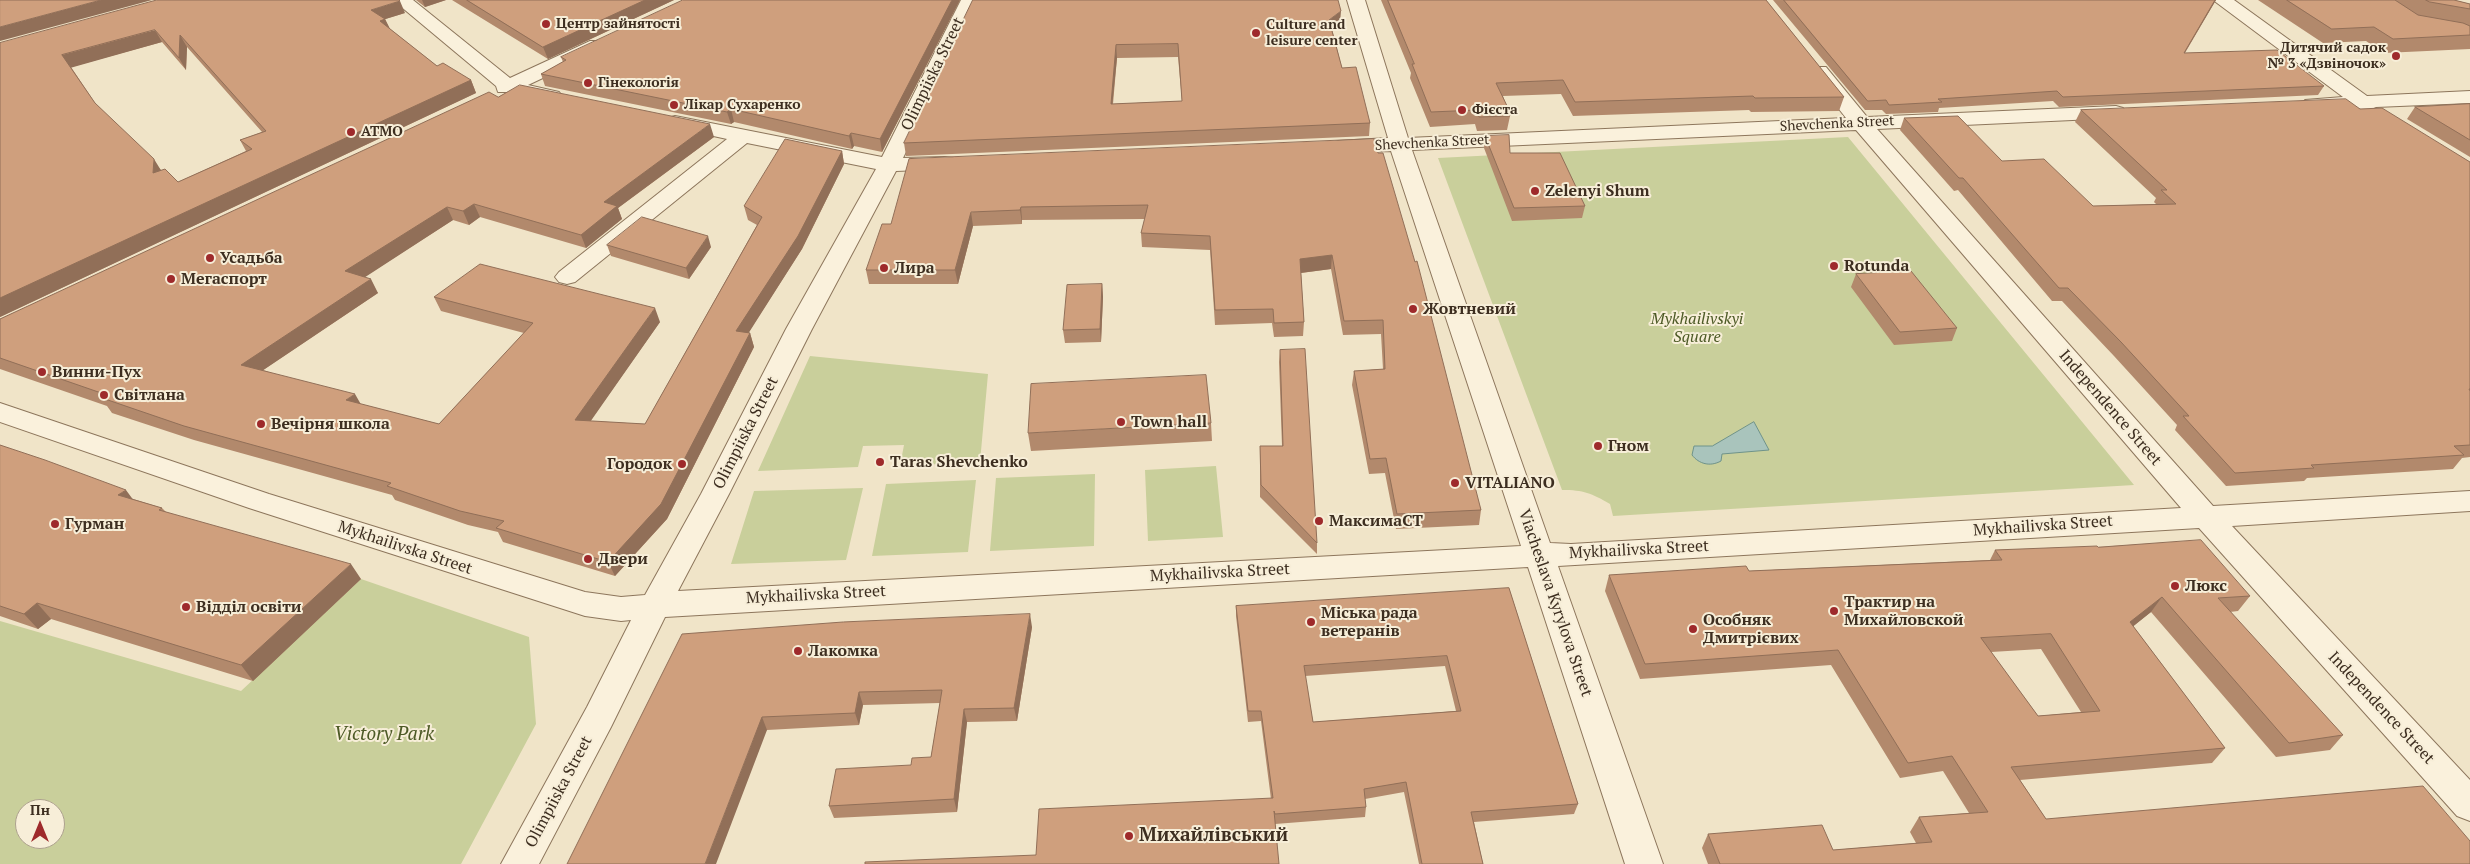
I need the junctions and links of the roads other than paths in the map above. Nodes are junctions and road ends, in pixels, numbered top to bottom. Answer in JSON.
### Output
{"nodes":[{"id":1,"x":402,"y":0,"type":"edge"},
{"id":2,"x":970,"y":0,"type":"edge"},
{"id":3,"x":1356,"y":0,"type":"edge"},
{"id":4,"x":2222,"y":0,"type":"edge"},
{"id":5,"x":609,"y":39,"type":"edge"},
{"id":6,"x":1805,"y":54,"type":"edge"},
{"id":7,"x":511,"y":85,"type":"junction"},
{"id":8,"x":489,"y":95,"type":"edge"},
{"id":9,"x":2470,"y":97,"type":"edge"},
{"id":10,"x":567,"y":99,"type":"edge"},
{"id":11,"x":2361,"y":101,"type":"junction"},
{"id":12,"x":2295,"y":104,"type":"edge"},
{"id":13,"x":2138,"y":111,"type":"edge"},
{"id":14,"x":652,"y":117,"type":"edge"},
{"id":15,"x":2390,"y":119,"type":"edge"},
{"id":16,"x":1861,"y":123,"type":"junction"},
{"id":17,"x":743,"y":136,"type":"junction"},
{"id":18,"x":1399,"y":143,"type":"junction"},
{"id":19,"x":1319,"y":148,"type":"edge"},
{"id":20,"x":964,"y":162,"type":"edge"},
{"id":21,"x":889,"y":165,"type":"junction"},
{"id":22,"x":567,"y":276,"type":"dead end"},
{"id":23,"x":0,"y":412,"type":"edge"},
{"id":24,"x":2470,"y":501,"type":"edge"},
{"id":25,"x":2205,"y":516,"type":"junction"},
{"id":26,"x":1537,"y":554,"type":"junction"},
{"id":27,"x":653,"y":608,"type":"junction"},
{"id":28,"x":2470,"y":805,"type":"edge"},
{"id":29,"x":520,"y":864,"type":"edge"},
{"id":30,"x":1644,"y":864,"type":"edge"}],
"edges":[{"from":1,"to":7,"type":"street"},
{"from":2,"to":21,"type":"street","name":"Olimpiiska Street"},
{"from":3,"to":18,"type":"street","name":"Viacheslava Kyrylova Street"},
{"from":4,"to":11,"type":"street"},
{"from":5,"to":7,"type":"street"},
{"from":6,"to":16,"type":"street","name":"Independence Street"},
{"from":7,"to":8,"type":"street"},
{"from":7,"to":10,"type":"street"},
{"from":9,"to":11,"type":"street"},
{"from":11,"to":12,"type":"street"},
{"from":11,"to":15,"type":"street"},
{"from":13,"to":16,"type":"street","name":"Shevchenka Street"},
{"from":14,"to":17,"type":"street"},
{"from":16,"to":18,"type":"street","name":"Shevchenka Street"},
{"from":16,"to":25,"type":"street","name":"Independence Street"},
{"from":17,"to":21,"type":"street"},
{"from":17,"to":22,"type":"street"},
{"from":18,"to":19,"type":"street","name":"Shevchenka Street"},
{"from":18,"to":26,"type":"street","name":"Viacheslava Kyrylova Street"},
{"from":20,"to":21,"type":"street"},
{"from":21,"to":27,"type":"street","name":"Olimpiiska Street"},
{"from":23,"to":27,"type":"street","name":"Mykhailivska Street"},
{"from":24,"to":25,"type":"street","name":"Mykhailivska Street"},
{"from":25,"to":26,"type":"street","name":"Mykhailivska Street"},
{"from":25,"to":28,"type":"street","name":"Independence Street"},
{"from":26,"to":27,"type":"street","name":"Mykhailivska Street"},
{"from":26,"to":30,"type":"street","name":"Viacheslava Kyrylova Street"},
{"from":27,"to":29,"type":"street","name":"Olimpiiska Street"}]}
